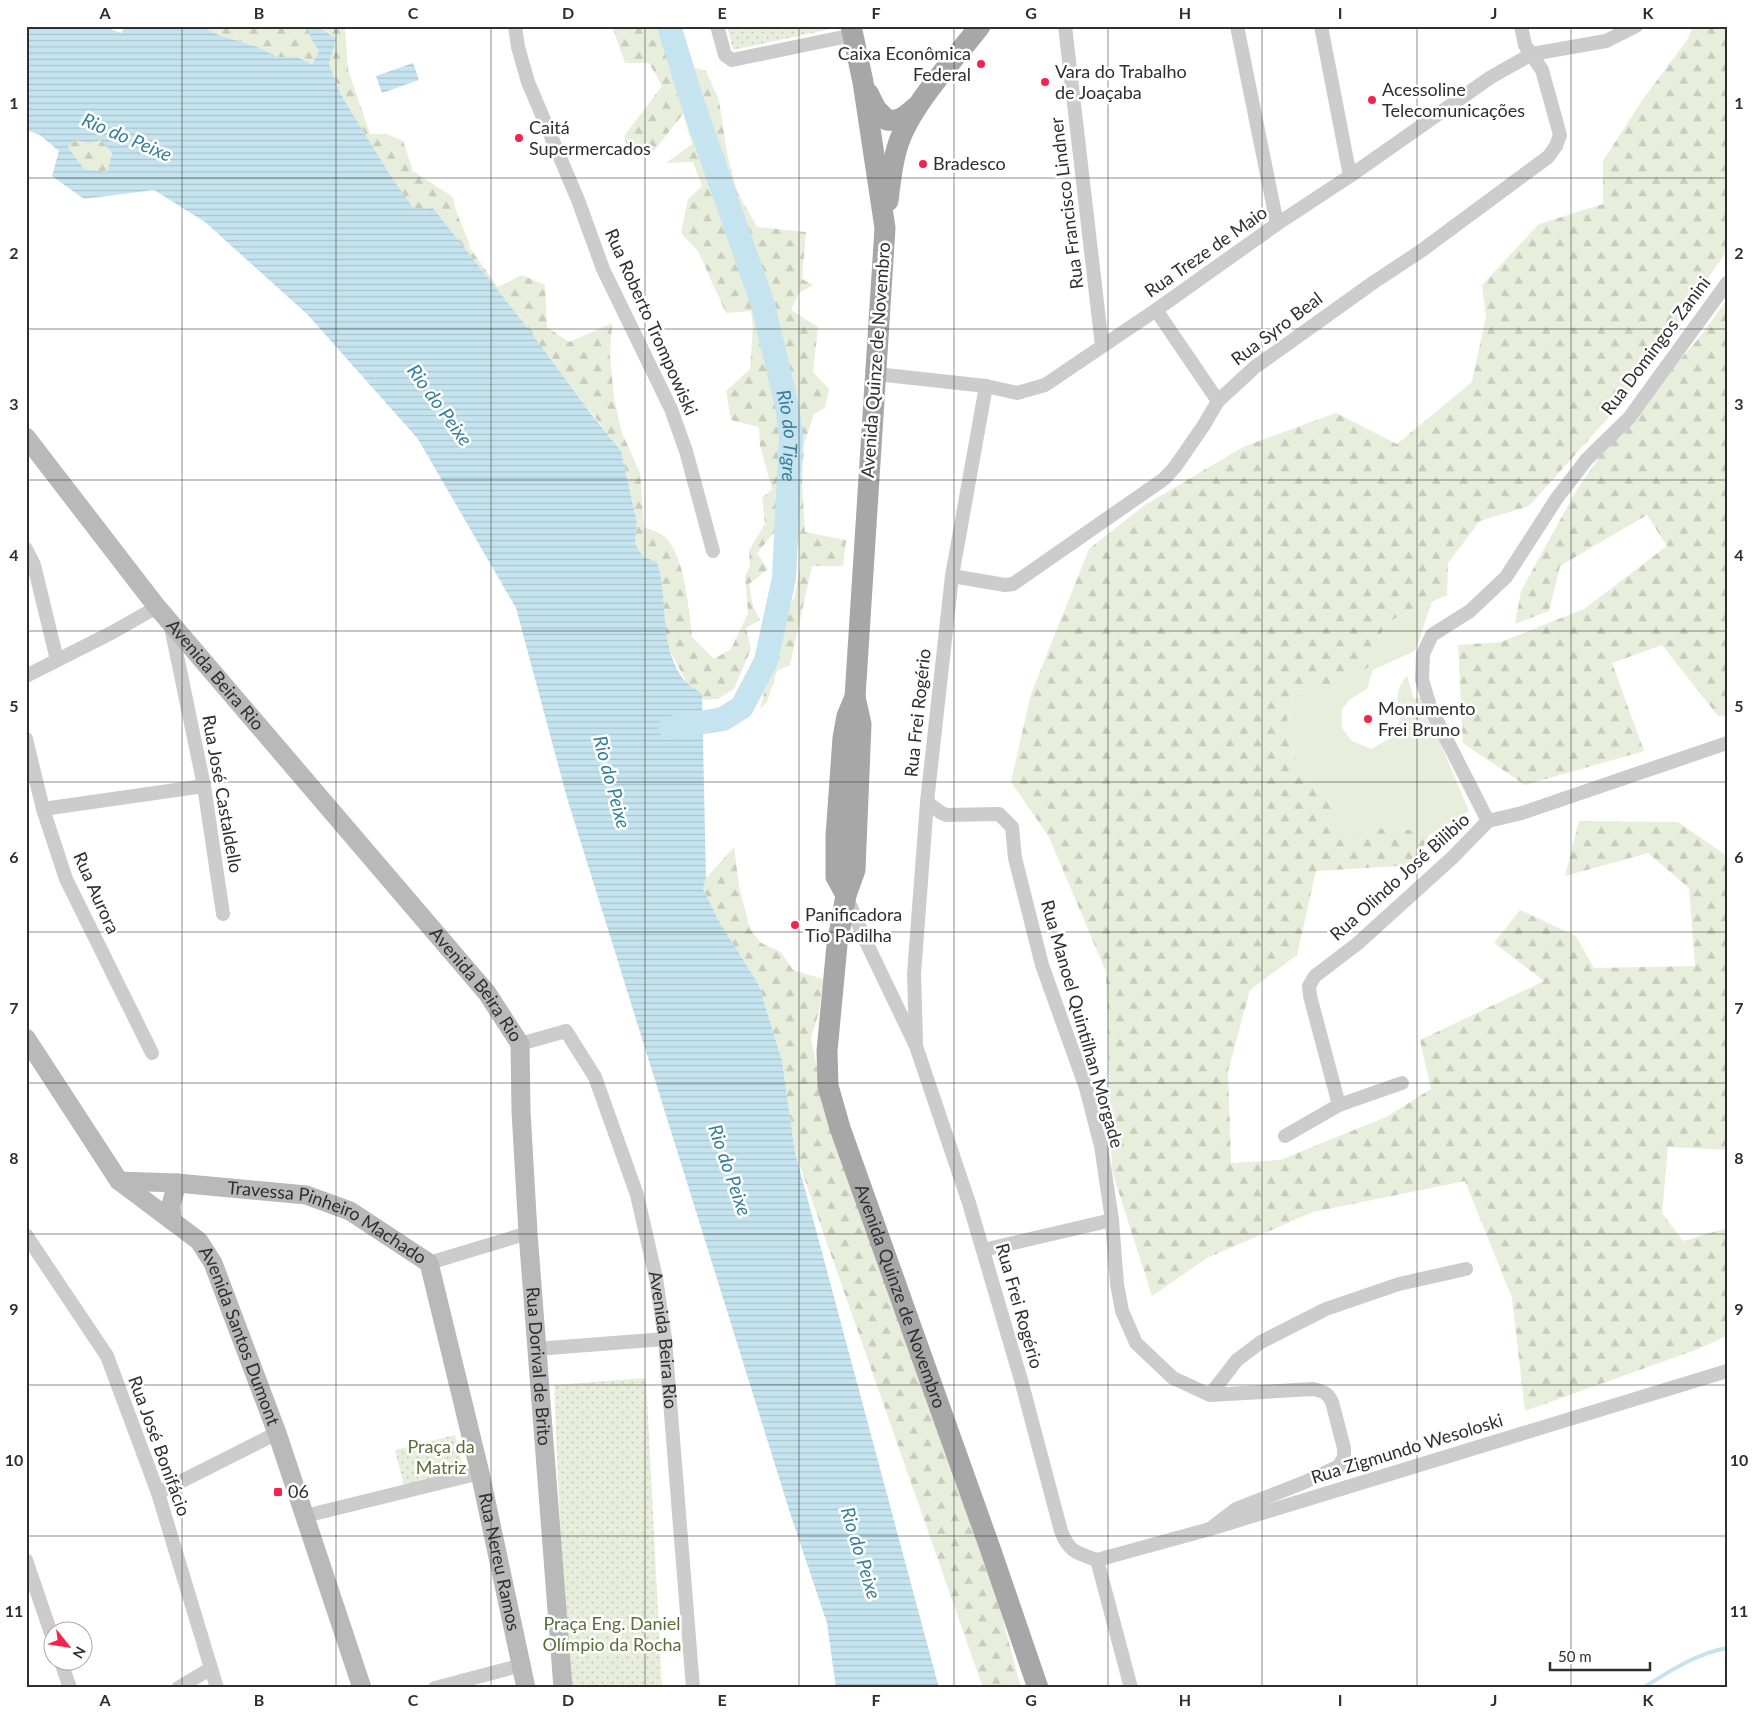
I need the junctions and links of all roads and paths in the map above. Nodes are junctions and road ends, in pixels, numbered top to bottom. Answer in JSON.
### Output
{"nodes":[{"id":1,"x":515,"y":26,"type":"edge"},
{"id":2,"x":717,"y":26,"type":"edge"},
{"id":3,"x":980,"y":26,"type":"edge"},
{"id":4,"x":1065,"y":26,"type":"edge"},
{"id":5,"x":1237,"y":26,"type":"edge"},
{"id":6,"x":1321,"y":26,"type":"edge"},
{"id":7,"x":1521,"y":26,"type":"edge"},
{"id":8,"x":1636,"y":26,"type":"edge"},
{"id":9,"x":852,"y":31,"type":"edge"},
{"id":10,"x":1532,"y":54,"type":"junction"},
{"id":11,"x":863,"y":82,"type":"junction"},
{"id":12,"x":921,"y":102,"type":"junction"},
{"id":13,"x":872,"y":137,"type":"junction"},
{"id":14,"x":896,"y":149,"type":"junction"},
{"id":15,"x":1350,"y":176,"type":"junction"},
{"id":16,"x":1277,"y":224,"type":"junction"},
{"id":17,"x":885,"y":228,"type":"junction"},
{"id":18,"x":1727,"y":282,"type":"edge"},
{"id":19,"x":1156,"y":310,"type":"junction"},
{"id":20,"x":1102,"y":346,"type":"junction"},
{"id":21,"x":876,"y":374,"type":"junction"},
{"id":22,"x":986,"y":386,"type":"junction"},
{"id":23,"x":1218,"y":401,"type":"junction"},
{"id":24,"x":26,"y":437,"type":"edge"},
{"id":25,"x":26,"y":549,"type":"edge"},
{"id":26,"x":713,"y":551,"type":"dead end"},
{"id":27,"x":952,"y":576,"type":"junction"},
{"id":28,"x":157,"y":607,"type":"junction"},
{"id":29,"x":170,"y":621,"type":"junction"},
{"id":30,"x":57,"y":660,"type":"junction"},
{"id":31,"x":26,"y":676,"type":"edge"},
{"id":32,"x":26,"y":739,"type":"edge"},
{"id":33,"x":1727,"y":743,"type":"edge"},
{"id":34,"x":850,"y":778,"type":"junction"},
{"id":35,"x":204,"y":786,"type":"junction"},
{"id":36,"x":927,"y":802,"type":"junction"},
{"id":37,"x":43,"y":809,"type":"junction"},
{"id":38,"x":1488,"y":821,"type":"junction"},
{"id":39,"x":856,"y":827,"type":"junction"},
{"id":40,"x":836,"y":836,"type":"junction"},
{"id":41,"x":846,"y":895,"type":"junction"},
{"id":42,"x":223,"y":914,"type":"dead end"},
{"id":43,"x":26,"y":1038,"type":"edge"},
{"id":44,"x":520,"y":1044,"type":"junction"},
{"id":45,"x":916,"y":1046,"type":"junction"},
{"id":46,"x":152,"y":1053,"type":"dead end"},
{"id":47,"x":1402,"y":1083,"type":"dead end"},
{"id":48,"x":1339,"y":1105,"type":"junction"},
{"id":49,"x":1285,"y":1136,"type":"dead end"},
{"id":50,"x":118,"y":1181,"type":"junction"},
{"id":51,"x":177,"y":1183,"type":"junction"},
{"id":52,"x":1112,"y":1220,"type":"junction"},
{"id":53,"x":172,"y":1221,"type":"junction"},
{"id":54,"x":528,"y":1233,"type":"junction"},
{"id":55,"x":26,"y":1235,"type":"edge"},
{"id":56,"x":983,"y":1250,"type":"junction"},
{"id":57,"x":429,"y":1263,"type":"junction"},
{"id":58,"x":1466,"y":1269,"type":"dead end"},
{"id":59,"x":665,"y":1339,"type":"junction"},
{"id":60,"x":536,"y":1349,"type":"junction"},
{"id":61,"x":1727,"y":1371,"type":"edge"},
{"id":62,"x":1210,"y":1395,"type":"junction"},
{"id":63,"x":277,"y":1433,"type":"junction"},
{"id":64,"x":480,"y":1473,"type":"junction"},
{"id":65,"x":158,"y":1493,"type":"junction"},
{"id":66,"x":305,"y":1516,"type":"junction"},
{"id":67,"x":1210,"y":1529,"type":"junction"},
{"id":68,"x":26,"y":1560,"type":"edge"},
{"id":69,"x":1097,"y":1560,"type":"junction"},
{"id":70,"x":47,"y":1622,"type":"edge"},
{"id":71,"x":522,"y":1665,"type":"junction"},
{"id":72,"x":210,"y":1669,"type":"junction"},
{"id":73,"x":64,"y":1672,"type":"edge"},
{"id":74,"x":70,"y":1688,"type":"edge"},
{"id":75,"x":178,"y":1688,"type":"edge"},
{"id":76,"x":217,"y":1688,"type":"edge"},
{"id":77,"x":362,"y":1688,"type":"edge"},
{"id":78,"x":435,"y":1688,"type":"edge"},
{"id":79,"x":526,"y":1688,"type":"edge"},
{"id":80,"x":563,"y":1688,"type":"edge"},
{"id":81,"x":693,"y":1688,"type":"edge"},
{"id":82,"x":1038,"y":1688,"type":"edge"},
{"id":83,"x":1131,"y":1688,"type":"edge"}],
"edges":[{"from":1,"to":26,"type":"street","name":"Rua Roberto Trompowiski"},
{"from":2,"to":9,"type":"street"},
{"from":3,"to":12,"type":"main road"},
{"from":4,"to":20,"type":"street","name":"Rua Francisco Lindner"},
{"from":5,"to":16,"type":"street"},
{"from":6,"to":15,"type":"street"},
{"from":7,"to":10,"type":"street","name":"Rua Syro Beal"},
{"from":8,"to":10,"type":"street","name":"Rua Treze de Maio"},
{"from":9,"to":11,"type":"main road","name":"Avenida Quinze de Novembro"},
{"from":10,"to":15,"type":"street","name":"Rua Treze de Maio"},
{"from":10,"to":23,"type":"street","name":"Rua Syro Beal"},
{"from":11,"to":12,"type":"main road"},
{"from":11,"to":13,"type":"main road","name":"Avenida Quinze de Novembro"},
{"from":12,"to":14,"type":"main road"},
{"from":13,"to":14,"type":"main road"},
{"from":13,"to":17,"type":"main road","name":"Avenida Quinze de Novembro"},
{"from":14,"to":17,"type":"main road"},
{"from":15,"to":16,"type":"street","name":"Rua Treze de Maio"},
{"from":16,"to":19,"type":"street","name":"Rua Treze de Maio"},
{"from":17,"to":21,"type":"main road","name":"Avenida Quinze de Novembro"},
{"from":18,"to":38,"type":"street","name":"Rua Domingos Zanini"},
{"from":19,"to":20,"type":"street","name":"Rua Treze de Maio"},
{"from":19,"to":23,"type":"street"},
{"from":20,"to":22,"type":"street","name":"Rua Treze de Maio"},
{"from":21,"to":22,"type":"street","name":"Rua Treze de Maio"},
{"from":21,"to":34,"type":"main road","name":"Avenida Quinze de Novembro"},
{"from":22,"to":27,"type":"street","name":"Rua Frei Rogério"},
{"from":23,"to":27,"type":"street","name":"Rua Syro Beal"},
{"from":24,"to":28,"type":"street","name":"Avenida Beira Rio"},
{"from":25,"to":30,"type":"street"},
{"from":27,"to":36,"type":"street","name":"Rua Frei Rogério"},
{"from":28,"to":29,"type":"street","name":"Avenida Beira Rio"},
{"from":28,"to":30,"type":"street"},
{"from":29,"to":35,"type":"street","name":"Rua José Castaldello"},
{"from":29,"to":44,"type":"street","name":"Avenida Beira Rio"},
{"from":30,"to":31,"type":"street"},
{"from":32,"to":37,"type":"street","name":"Rua Aurora"},
{"from":33,"to":38,"type":"street","name":"Rua Olindo José Bilibio"},
{"from":34,"to":39,"type":"main road","name":"Avenida Quinze de Novembro"},
{"from":34,"to":40,"type":"main road","name":"Avenida Quinze de Novembro"},
{"from":35,"to":37,"type":"street"},
{"from":35,"to":42,"type":"street","name":"Rua José Castaldello"},
{"from":36,"to":45,"type":"street","name":"Rua Frei Rogério"},
{"from":36,"to":52,"type":"street","name":"Rua Manoel Quintilhan Morgade"},
{"from":37,"to":46,"type":"street","name":"Rua Aurora"},
{"from":38,"to":48,"type":"street","name":"Rua Olindo José Bilibio"},
{"from":39,"to":40,"type":"main road"},
{"from":39,"to":41,"type":"main road","name":"Avenida Quinze de Novembro"},
{"from":40,"to":41,"type":"main road","name":"Avenida Quinze de Novembro"},
{"from":41,"to":45,"type":"street","name":"Rua Frei Rogério"},
{"from":41,"to":82,"type":"main road","name":"Avenida Quinze de Novembro"},
{"from":43,"to":50,"type":"street","name":"Avenida Santos Dumont"},
{"from":44,"to":54,"type":"street","name":"Rua Dorival de Brito"},
{"from":44,"to":59,"type":"street","name":"Avenida Beira Rio"},
{"from":45,"to":56,"type":"street","name":"Rua Frei Rogério"},
{"from":47,"to":48,"type":"street"},
{"from":48,"to":49,"type":"street"},
{"from":50,"to":51,"type":"street","name":"Travessa Pinheiro Machado"},
{"from":50,"to":53,"type":"street","name":"Avenida Santos Dumont"},
{"from":51,"to":53,"type":"street"},
{"from":51,"to":57,"type":"street","name":"Travessa Pinheiro Machado"},
{"from":52,"to":56,"type":"street"},
{"from":52,"to":62,"type":"street","name":"Rua Manoel Quintilhan Morgade"},
{"from":53,"to":63,"type":"street","name":"Avenida Santos Dumont"},
{"from":54,"to":57,"type":"street","name":"Travessa Pinheiro Machado"},
{"from":54,"to":60,"type":"street","name":"Rua Dorival de Brito"},
{"from":55,"to":65,"type":"street","name":"Rua José Bonifácio"},
{"from":56,"to":69,"type":"street","name":"Rua Frei Rogério"},
{"from":57,"to":64,"type":"street","name":"Rua Nereu Ramos"},
{"from":58,"to":62,"type":"street"},
{"from":59,"to":60,"type":"street"},
{"from":59,"to":81,"type":"street","name":"Avenida Beira Rio"},
{"from":60,"to":80,"type":"street","name":"Rua Dorival de Brito"},
{"from":61,"to":67,"type":"street","name":"Rua Zigmundo Wesoloski"},
{"from":62,"to":67,"type":"street","name":"Rua Manoel Quintilhan Morgade"},
{"from":63,"to":65,"type":"street"},
{"from":63,"to":66,"type":"street","name":"Avenida Santos Dumont"},
{"from":64,"to":66,"type":"street"},
{"from":64,"to":71,"type":"street","name":"Rua Nereu Ramos"},
{"from":65,"to":72,"type":"street","name":"Rua José Bonifácio"},
{"from":66,"to":77,"type":"street","name":"Avenida Santos Dumont"},
{"from":67,"to":69,"type":"street","name":"Rua Zigmundo Wesoloski"},
{"from":68,"to":70,"type":"street"},
{"from":69,"to":83,"type":"street"},
{"from":71,"to":78,"type":"street"},
{"from":71,"to":79,"type":"street","name":"Rua Nereu Ramos"},
{"from":72,"to":75,"type":"street"},
{"from":72,"to":76,"type":"street","name":"Rua José Bonifácio"},
{"from":73,"to":74,"type":"street"}]}
